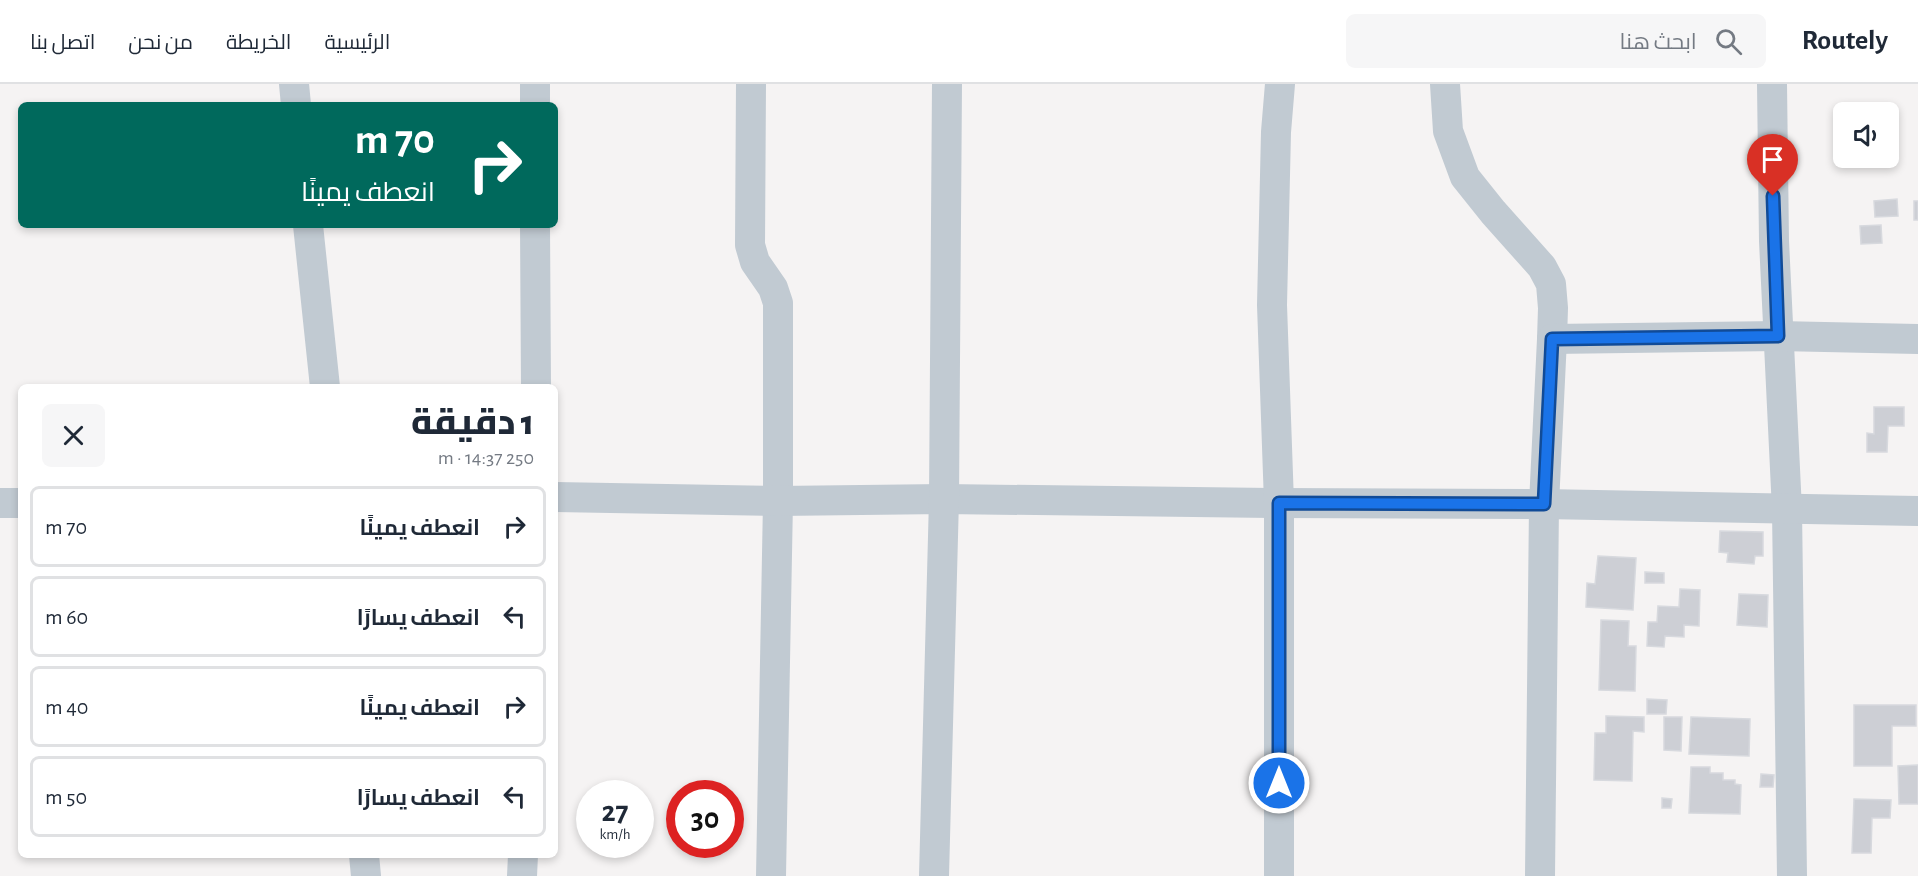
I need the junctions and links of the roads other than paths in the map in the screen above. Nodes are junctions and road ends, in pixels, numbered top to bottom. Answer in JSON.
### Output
{"nodes":[{"id":1,"x":294,"y":84,"type":"edge"},
{"id":2,"x":534,"y":84,"type":"edge"},
{"id":3,"x":751,"y":84,"type":"edge"},
{"id":4,"x":947,"y":84,"type":"edge"},
{"id":5,"x":1280,"y":84,"type":"edge"},
{"id":6,"x":1446,"y":84,"type":"edge"},
{"id":7,"x":1772,"y":84,"type":"edge"},
{"id":8,"x":296,"y":102,"type":"edge"},
{"id":9,"x":535,"y":102,"type":"edge"},
{"id":10,"x":308,"y":228,"type":"edge"},
{"id":11,"x":535,"y":228,"type":"edge"},
{"id":12,"x":1778,"y":336,"type":"junction"},
{"id":13,"x":1552,"y":339,"type":"junction"},
{"id":14,"x":1918,"y":339,"type":"edge"},
{"id":15,"x":325,"y":384,"type":"edge"},
{"id":16,"x":536,"y":384,"type":"edge"},
{"id":17,"x":558,"y":497,"type":"edge"},
{"id":18,"x":944,"y":499,"type":"junction"},
{"id":19,"x":778,"y":501,"type":"junction"},
{"id":20,"x":0,"y":503,"type":"edge"},
{"id":21,"x":18,"y":503,"type":"edge"},
{"id":22,"x":1279,"y":503,"type":"junction"},
{"id":23,"x":1544,"y":504,"type":"junction"},
{"id":24,"x":1786,"y":510,"type":"junction"},
{"id":25,"x":1918,"y":511,"type":"edge"},
{"id":26,"x":364,"y":858,"type":"edge"},
{"id":27,"x":523,"y":858,"type":"edge"},
{"id":28,"x":366,"y":876,"type":"edge"},
{"id":29,"x":522,"y":876,"type":"edge"},
{"id":30,"x":771,"y":876,"type":"edge"},
{"id":31,"x":934,"y":876,"type":"edge"},
{"id":32,"x":1279,"y":876,"type":"edge"},
{"id":33,"x":1540,"y":876,"type":"edge"},
{"id":34,"x":1792,"y":876,"type":"edge"}],
"edges":[{"from":1,"to":8,"type":"street"},
{"from":2,"to":9,"type":"street"},
{"from":3,"to":19,"type":"street"},
{"from":4,"to":18,"type":"street"},
{"from":5,"to":22,"type":"street"},
{"from":6,"to":13,"type":"street"},
{"from":7,"to":12,"type":"street"},
{"from":10,"to":15,"type":"street"},
{"from":11,"to":16,"type":"street"},
{"from":12,"to":13,"type":"street"},
{"from":12,"to":14,"type":"street"},
{"from":12,"to":24,"type":"street"},
{"from":13,"to":23,"type":"street"},
{"from":17,"to":19,"type":"street"},
{"from":18,"to":19,"type":"street"},
{"from":18,"to":22,"type":"street"},
{"from":18,"to":31,"type":"street"},
{"from":19,"to":30,"type":"street"},
{"from":20,"to":21,"type":"street"},
{"from":22,"to":23,"type":"street"},
{"from":22,"to":32,"type":"street"},
{"from":23,"to":24,"type":"street"},
{"from":23,"to":33,"type":"street"},
{"from":24,"to":25,"type":"street"},
{"from":24,"to":34,"type":"street"},
{"from":26,"to":28,"type":"street"},
{"from":27,"to":29,"type":"street"}]}
